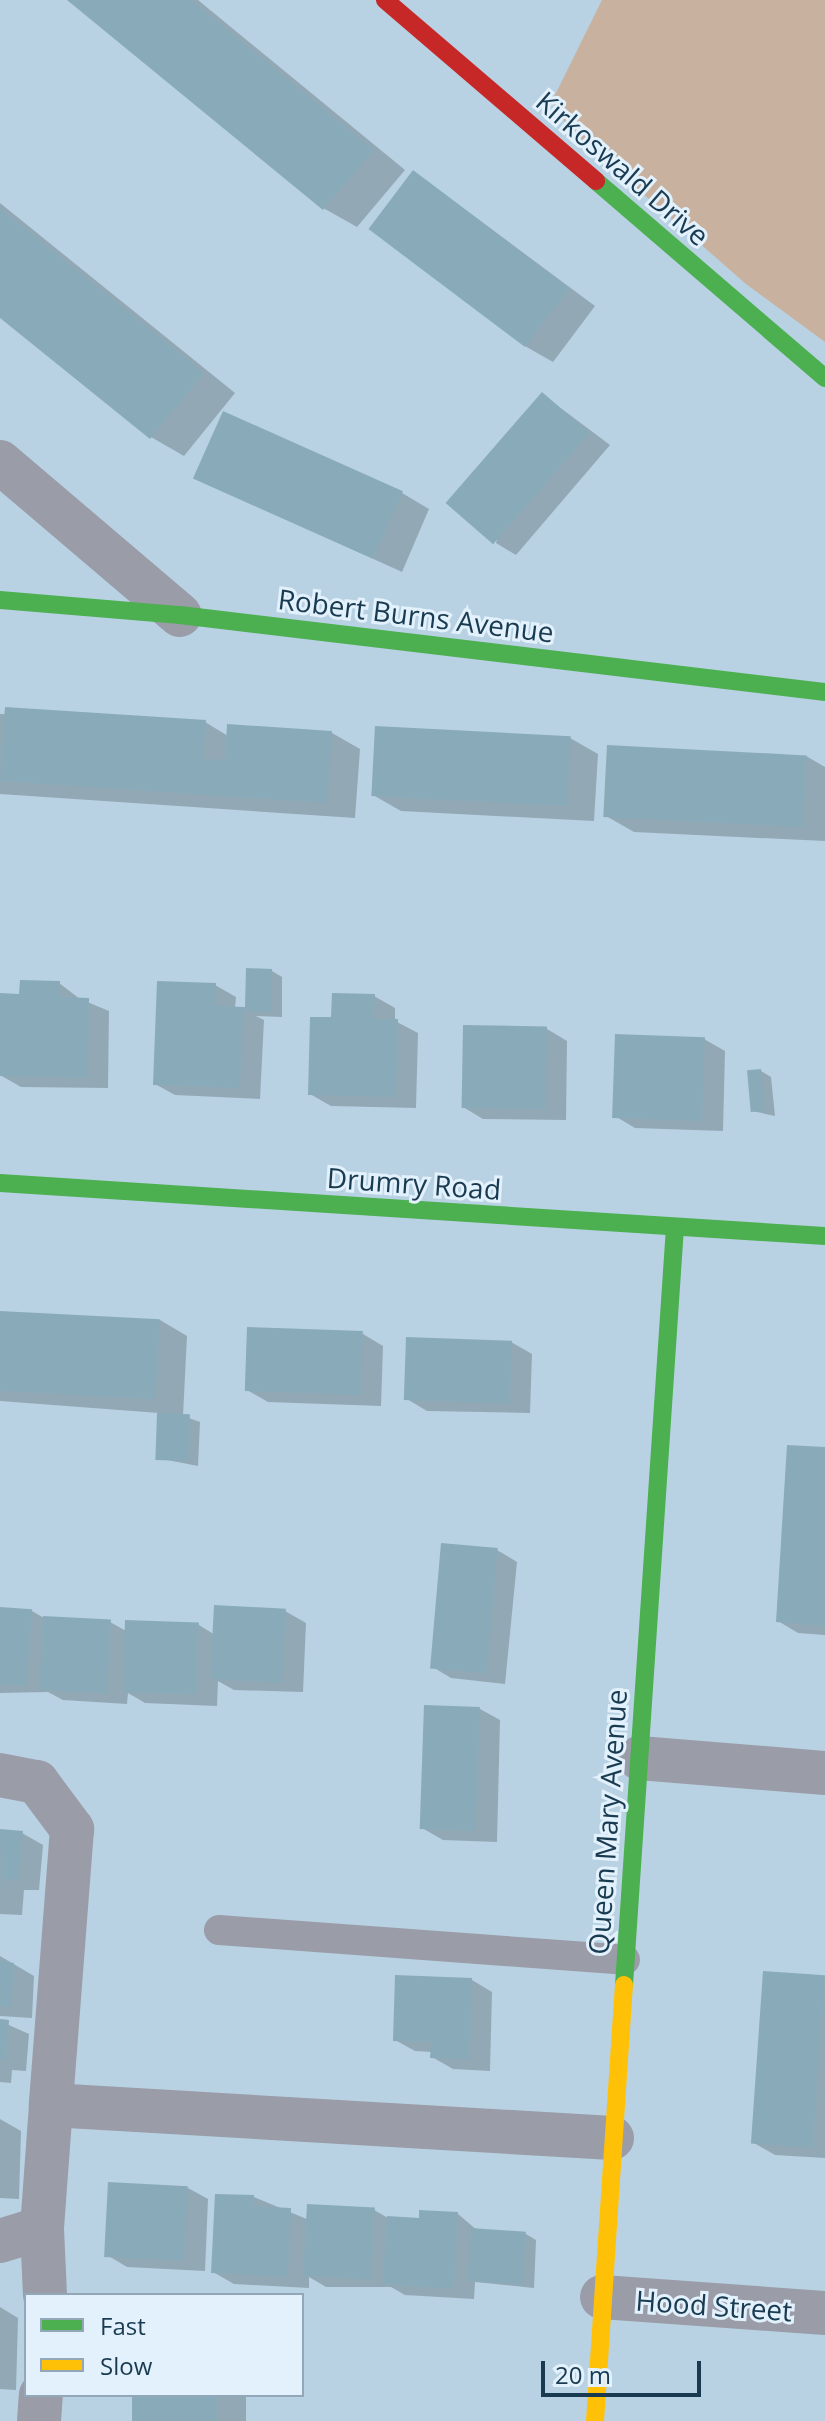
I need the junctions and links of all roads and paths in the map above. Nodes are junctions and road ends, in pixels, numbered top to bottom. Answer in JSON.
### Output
{"nodes":[{"id":1,"x":385,"y":0,"type":"edge"},
{"id":2,"x":825,"y":378,"type":"edge"},
{"id":3,"x":0,"y":462,"type":"edge"},
{"id":4,"x":0,"y":600,"type":"edge"},
{"id":5,"x":180,"y":615,"type":"junction"},
{"id":6,"x":825,"y":692,"type":"edge"},
{"id":7,"x":0,"y":1183,"type":"edge"},
{"id":8,"x":675,"y":1228,"type":"junction"},
{"id":9,"x":825,"y":1236,"type":"edge"},
{"id":10,"x":639,"y":1758,"type":"junction"},
{"id":11,"x":825,"y":1773,"type":"edge"},
{"id":12,"x":0,"y":1775,"type":"edge"},
{"id":13,"x":219,"y":1930,"type":"dead end"},
{"id":14,"x":625,"y":1960,"type":"junction"},
{"id":15,"x":51,"y":2105,"type":"junction"},
{"id":16,"x":612,"y":2138,"type":"junction"},
{"id":17,"x":42,"y":2228,"type":"junction"},
{"id":18,"x":0,"y":2241,"type":"edge"},
{"id":19,"x":45,"y":2293,"type":"edge"},
{"id":20,"x":602,"y":2297,"type":"junction"},
{"id":21,"x":825,"y":2313,"type":"edge"},
{"id":22,"x":41,"y":2397,"type":"edge"},
{"id":23,"x":39,"y":2421,"type":"edge"},
{"id":24,"x":595,"y":2421,"type":"edge"}],
"edges":[{"from":1,"to":2,"type":"street","name":"Kirkoswald Drive"},
{"from":3,"to":5,"type":"street"},
{"from":4,"to":5,"type":"street","name":"Robert Burns Avenue"},
{"from":5,"to":6,"type":"street","name":"Robert Burns Avenue"},
{"from":7,"to":8,"type":"street","name":"Drumry Road"},
{"from":8,"to":9,"type":"street","name":"Drumry Road"},
{"from":8,"to":10,"type":"street","name":"Queen Mary Avenue"},
{"from":10,"to":11,"type":"street"},
{"from":10,"to":14,"type":"street","name":"Queen Mary Avenue"},
{"from":12,"to":15,"type":"street"},
{"from":13,"to":14,"type":"lane"},
{"from":14,"to":16,"type":"street","name":"Queen Mary Avenue"},
{"from":15,"to":16,"type":"street"},
{"from":15,"to":17,"type":"street"},
{"from":16,"to":20,"type":"street","name":"Queen Mary Avenue"},
{"from":17,"to":18,"type":"street"},
{"from":17,"to":19,"type":"street"},
{"from":20,"to":21,"type":"street","name":"Hood Street"},
{"from":20,"to":24,"type":"street","name":"Queen Mary Avenue"},
{"from":22,"to":23,"type":"street"}]}
